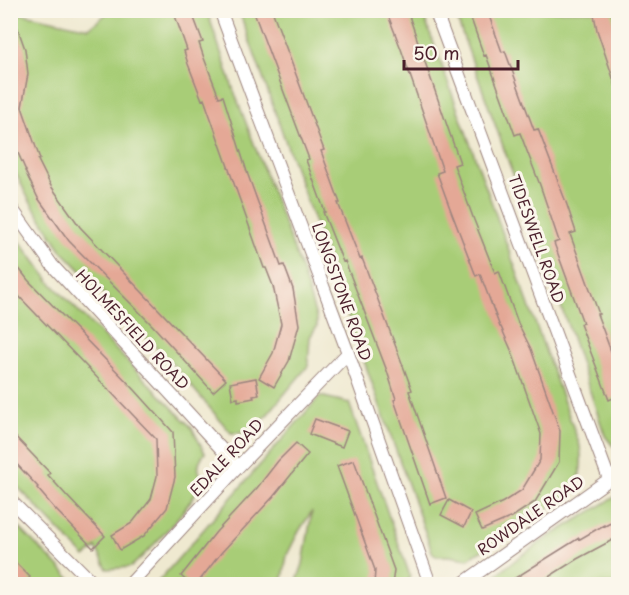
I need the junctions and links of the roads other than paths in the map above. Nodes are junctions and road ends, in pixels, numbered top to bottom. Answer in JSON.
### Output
{"nodes":[{"id":1,"x":220,"y":10,"type":"edge"},
{"id":2,"x":435,"y":10,"type":"edge"},
{"id":3,"x":10,"y":206,"type":"edge"},
{"id":4,"x":348,"y":353,"type":"junction"},
{"id":5,"x":238,"y":467,"type":"junction"},
{"id":6,"x":614,"y":476,"type":"edge"},
{"id":7,"x":10,"y":500,"type":"edge"},
{"id":8,"x":94,"y":585,"type":"edge"},
{"id":9,"x":130,"y":585,"type":"edge"},
{"id":10,"x":430,"y":585,"type":"edge"},
{"id":11,"x":462,"y":585,"type":"edge"}],
"edges":[{"from":1,"to":4,"type":"street","name":"LONGSTONE ROAD"},
{"from":2,"to":6,"type":"street","name":"TIDESWELL ROAD"},
{"from":3,"to":5,"type":"street","name":"HOLMESFIELD ROAD"},
{"from":4,"to":5,"type":"street","name":"EDALE ROAD"},
{"from":4,"to":10,"type":"street","name":"LONGSTONE ROAD"},
{"from":5,"to":9,"type":"street","name":"EDALE ROAD"},
{"from":6,"to":11,"type":"street","name":"ROWDALE ROAD"},
{"from":7,"to":8,"type":"street"}]}
